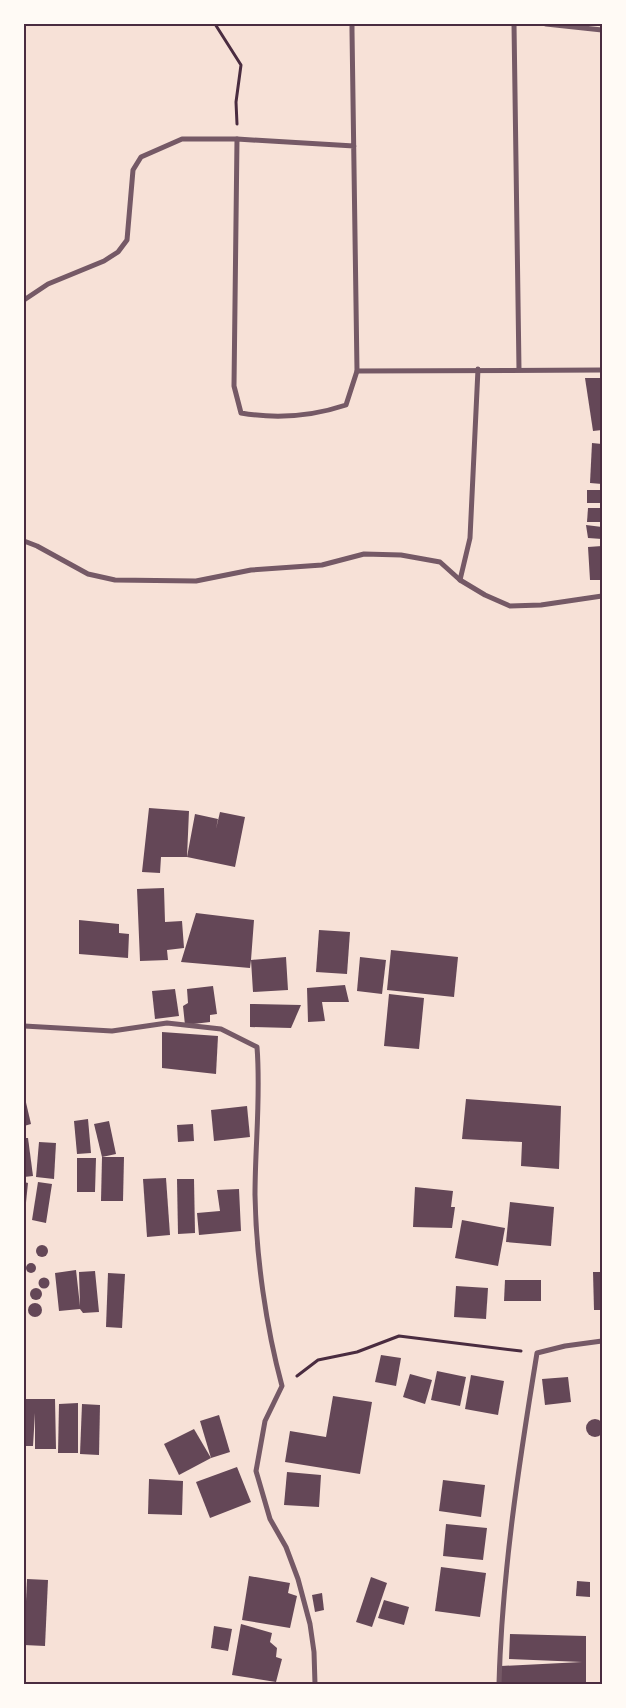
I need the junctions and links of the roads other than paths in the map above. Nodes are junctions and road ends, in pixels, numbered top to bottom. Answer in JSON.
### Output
{"nodes":[{"id":1,"x":352,"y":24,"type":"edge"},
{"id":2,"x":514,"y":24,"type":"edge"},
{"id":3,"x":546,"y":24,"type":"edge"},
{"id":4,"x":602,"y":30,"type":"edge"},
{"id":5,"x":237,"y":139,"type":"junction"},
{"id":6,"x":354,"y":146,"type":"junction"},
{"id":7,"x":24,"y":300,"type":"edge"},
{"id":8,"x":478,"y":369,"type":"junction"},
{"id":9,"x":519,"y":369,"type":"junction"},
{"id":10,"x":602,"y":370,"type":"edge"},
{"id":11,"x":357,"y":371,"type":"junction"},
{"id":12,"x":24,"y":542,"type":"edge"},
{"id":13,"x":460,"y":580,"type":"junction"},
{"id":14,"x":602,"y":596,"type":"edge"},
{"id":15,"x":24,"y":1026,"type":"edge"},
{"id":16,"x":602,"y":1341,"type":"edge"},
{"id":17,"x":315,"y":1684,"type":"edge"},
{"id":18,"x":500,"y":1684,"type":"edge"}],
"edges":[{"from":1,"to":6,"type":"street"},
{"from":2,"to":9,"type":"street"},
{"from":3,"to":4,"type":"street"},
{"from":5,"to":6,"type":"street"},
{"from":5,"to":7,"type":"street"},
{"from":5,"to":11,"type":"street"},
{"from":6,"to":11,"type":"street"},
{"from":8,"to":9,"type":"street"},
{"from":8,"to":11,"type":"street"},
{"from":8,"to":13,"type":"street"},
{"from":9,"to":10,"type":"street"},
{"from":12,"to":13,"type":"street"},
{"from":13,"to":14,"type":"street"},
{"from":15,"to":17,"type":"street"},
{"from":16,"to":18,"type":"street"}]}
